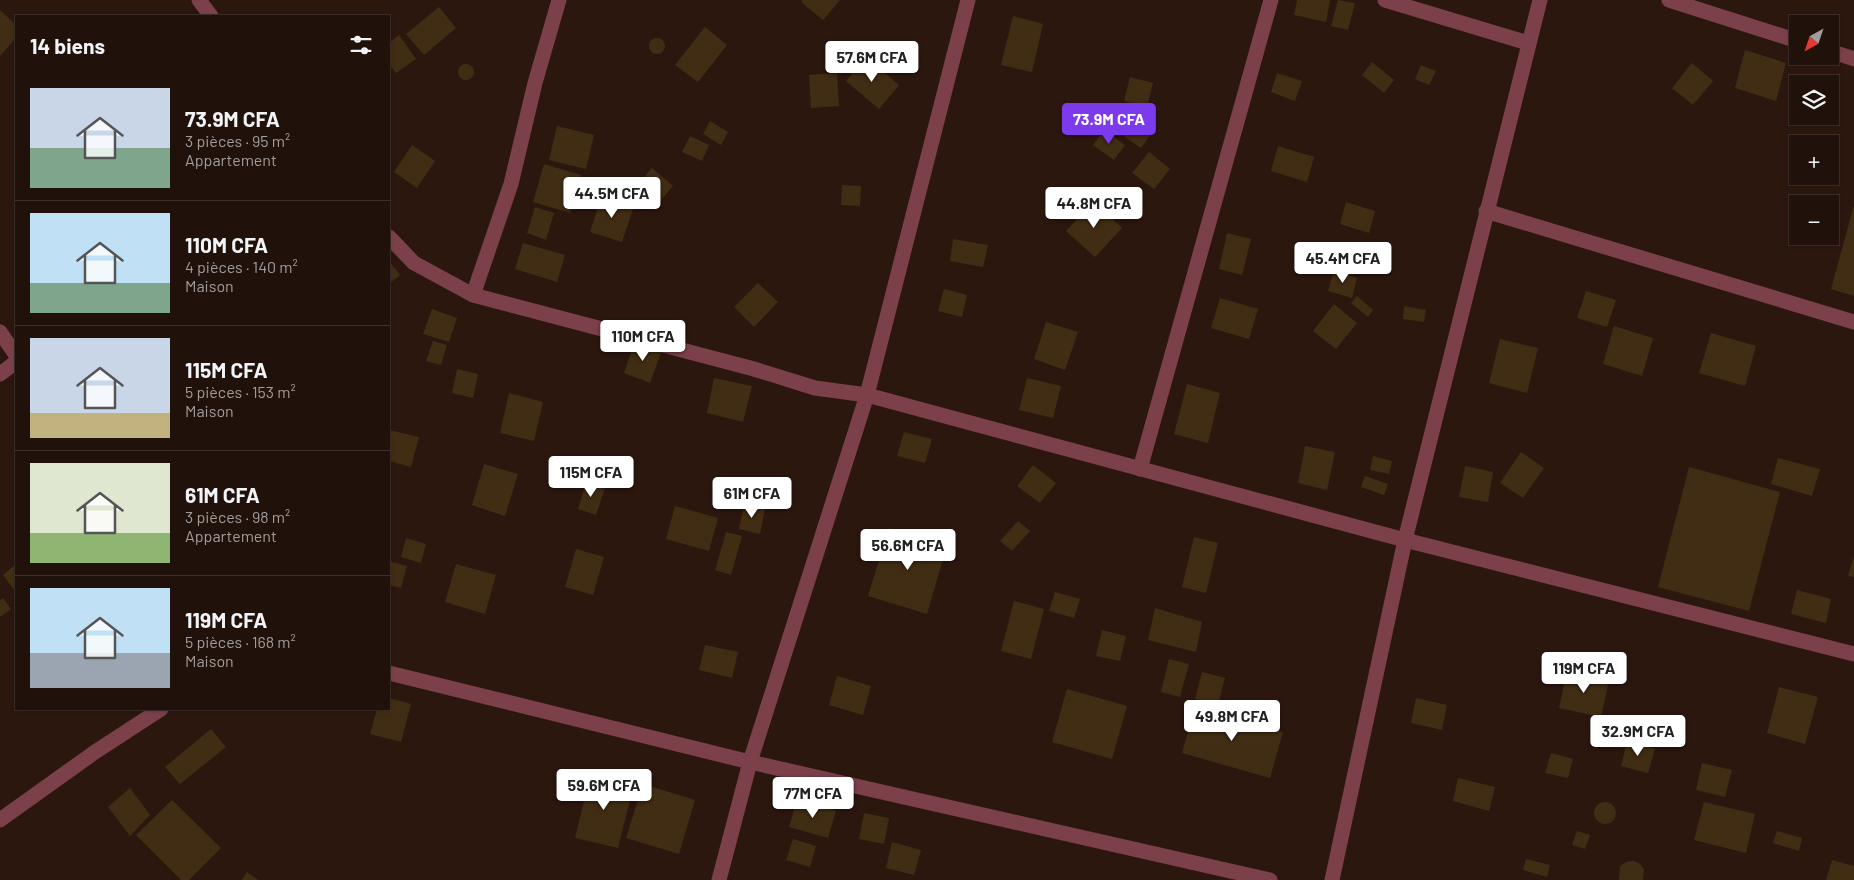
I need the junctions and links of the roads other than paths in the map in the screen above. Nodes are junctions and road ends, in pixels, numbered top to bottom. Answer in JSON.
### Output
{"nodes":[{"id":1,"x":199,"y":0,"type":"edge"},
{"id":2,"x":559,"y":0,"type":"edge"},
{"id":3,"x":968,"y":0,"type":"edge"},
{"id":4,"x":1271,"y":0,"type":"edge"},
{"id":5,"x":1385,"y":0,"type":"edge"},
{"id":6,"x":1540,"y":0,"type":"edge"},
{"id":7,"x":1670,"y":0,"type":"edge"},
{"id":8,"x":210,"y":15,"type":"edge"},
{"id":9,"x":1789,"y":38,"type":"edge"},
{"id":10,"x":1528,"y":42,"type":"junction"},
{"id":11,"x":1839,"y":54,"type":"edge"},
{"id":12,"x":1854,"y":59,"type":"edge"},
{"id":13,"x":1486,"y":211,"type":"junction"},
{"id":14,"x":390,"y":238,"type":"edge"},
{"id":15,"x":473,"y":295,"type":"junction"},
{"id":16,"x":1854,"y":322,"type":"edge"},
{"id":17,"x":0,"y":332,"type":"edge"},
{"id":18,"x":15,"y":354,"type":"edge"},
{"id":19,"x":15,"y":363,"type":"edge"},
{"id":20,"x":0,"y":374,"type":"edge"},
{"id":21,"x":867,"y":395,"type":"junction"},
{"id":22,"x":1140,"y":469,"type":"junction"},
{"id":23,"x":1404,"y":540,"type":"junction"},
{"id":24,"x":1854,"y":654,"type":"edge"},
{"id":25,"x":390,"y":673,"type":"edge"},
{"id":26,"x":159,"y":710,"type":"edge"},
{"id":27,"x":750,"y":762,"type":"junction"},
{"id":28,"x":0,"y":820,"type":"edge"},
{"id":29,"x":719,"y":880,"type":"edge"},
{"id":30,"x":1270,"y":880,"type":"edge"},
{"id":31,"x":1332,"y":880,"type":"edge"}],
"edges":[{"from":1,"to":8,"type":"street"},
{"from":2,"to":15,"type":"street"},
{"from":3,"to":21,"type":"street"},
{"from":4,"to":22,"type":"street"},
{"from":5,"to":10,"type":"street"},
{"from":6,"to":10,"type":"street"},
{"from":7,"to":9,"type":"street"},
{"from":10,"to":13,"type":"street"},
{"from":11,"to":12,"type":"street"},
{"from":13,"to":16,"type":"street"},
{"from":13,"to":23,"type":"street"},
{"from":14,"to":15,"type":"street"},
{"from":15,"to":21,"type":"street"},
{"from":17,"to":18,"type":"street"},
{"from":19,"to":20,"type":"street"},
{"from":21,"to":22,"type":"street"},
{"from":21,"to":27,"type":"street"},
{"from":22,"to":23,"type":"street"},
{"from":23,"to":24,"type":"street"},
{"from":23,"to":31,"type":"street"},
{"from":25,"to":27,"type":"street"},
{"from":26,"to":28,"type":"street"},
{"from":27,"to":29,"type":"street"},
{"from":27,"to":30,"type":"street"}]}
